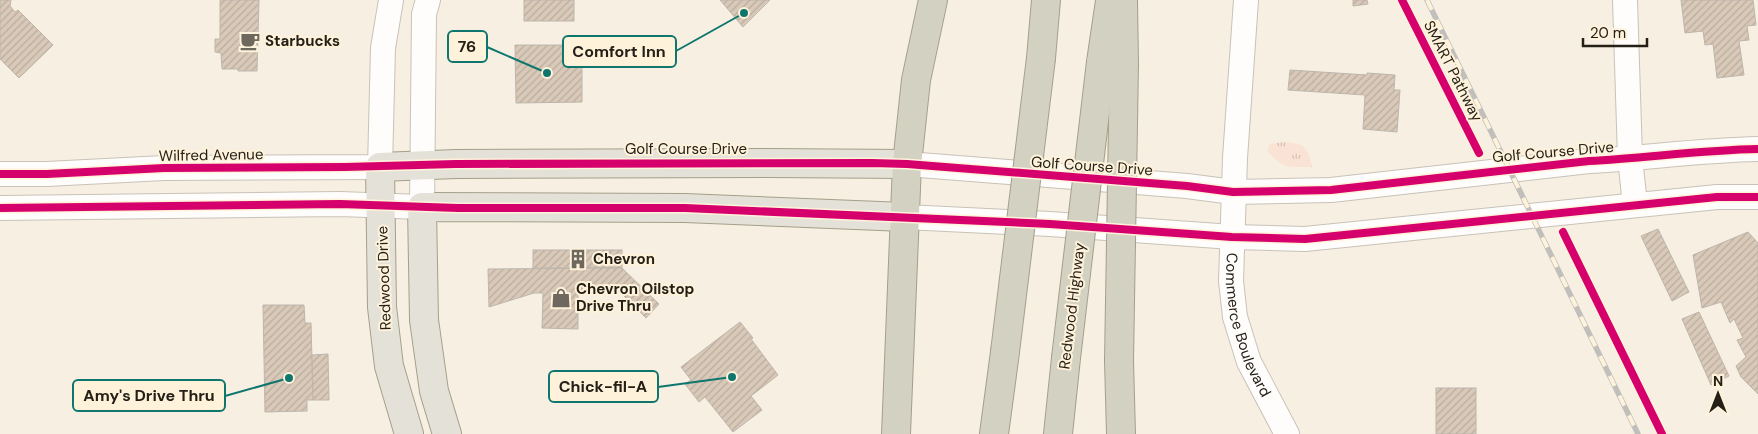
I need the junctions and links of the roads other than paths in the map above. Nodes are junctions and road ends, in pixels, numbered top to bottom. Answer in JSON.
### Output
{"nodes":[{"id":1,"x":391,"y":0,"type":"edge"},
{"id":2,"x":428,"y":0,"type":"edge"},
{"id":3,"x":932,"y":0,"type":"edge"},
{"id":4,"x":1046,"y":0,"type":"edge"},
{"id":5,"x":1110,"y":0,"type":"edge"},
{"id":6,"x":1124,"y":0,"type":"edge"},
{"id":7,"x":1246,"y":0,"type":"edge"},
{"id":8,"x":1625,"y":0,"type":"edge"},
{"id":9,"x":1113,"y":63,"type":"junction"},
{"id":10,"x":1758,"y":149,"type":"edge"},
{"id":11,"x":1630,"y":158,"type":"junction"},
{"id":12,"x":907,"y":164,"type":"junction"},
{"id":13,"x":422,"y":165,"type":"junction"},
{"id":14,"x":380,"y":166,"type":"junction"},
{"id":15,"x":0,"y":174,"type":"edge"},
{"id":16,"x":1233,"y":192,"type":"junction"},
{"id":17,"x":1758,"y":197,"type":"edge"},
{"id":18,"x":1635,"y":204,"type":"junction"},
{"id":19,"x":381,"y":206,"type":"junction"},
{"id":20,"x":422,"y":207,"type":"junction"},
{"id":21,"x":0,"y":208,"type":"edge"},
{"id":22,"x":904,"y":217,"type":"junction"},
{"id":23,"x":1232,"y":237,"type":"junction"},
{"id":24,"x":409,"y":434,"type":"edge"},
{"id":25,"x":447,"y":434,"type":"edge"},
{"id":26,"x":896,"y":434,"type":"edge"},
{"id":27,"x":994,"y":434,"type":"edge"},
{"id":28,"x":1058,"y":434,"type":"edge"},
{"id":29,"x":1121,"y":434,"type":"edge"},
{"id":30,"x":1287,"y":434,"type":"edge"}],
"edges":[{"from":1,"to":14,"type":"street","name":"Redwood Drive"},
{"from":2,"to":13,"type":"street"},
{"from":3,"to":12,"type":"highway"},
{"from":4,"to":27,"type":"highway","bridge":true},
{"from":5,"to":9,"type":"highway","name":"Redwood Highway"},
{"from":6,"to":9,"type":"highway"},
{"from":7,"to":16,"type":"street","name":"Commerce Boulevard"},
{"from":8,"to":11,"type":"street"},
{"from":9,"to":28,"type":"highway","name":"Redwood Highway","bridge":true},
{"from":9,"to":29,"type":"highway","bridge":true},
{"from":10,"to":11,"type":"street","name":"Golf Course Drive"},
{"from":11,"to":16,"type":"street","name":"Golf Course Drive"},
{"from":11,"to":18,"type":"street"},
{"from":12,"to":13,"type":"main road","name":"Golf Course Drive"},
{"from":12,"to":16,"type":"street","name":"Golf Course Drive"},
{"from":12,"to":22,"type":"highway"},
{"from":13,"to":14,"type":"main road","name":"Wilfred Avenue"},
{"from":13,"to":20,"type":"street"},
{"from":14,"to":15,"type":"street","name":"Wilfred Avenue"},
{"from":14,"to":19,"type":"main road","name":"Redwood Drive"},
{"from":16,"to":23,"type":"street","name":"Commerce Boulevard"},
{"from":17,"to":18,"type":"street"},
{"from":18,"to":23,"type":"street"},
{"from":19,"to":20,"type":"street"},
{"from":19,"to":21,"type":"street"},
{"from":19,"to":24,"type":"main road","name":"Redwood Drive"},
{"from":20,"to":22,"type":"main road"},
{"from":20,"to":25,"type":"main road"},
{"from":22,"to":23,"type":"street"},
{"from":22,"to":26,"type":"highway"},
{"from":23,"to":30,"type":"street","name":"Commerce Boulevard"}]}
